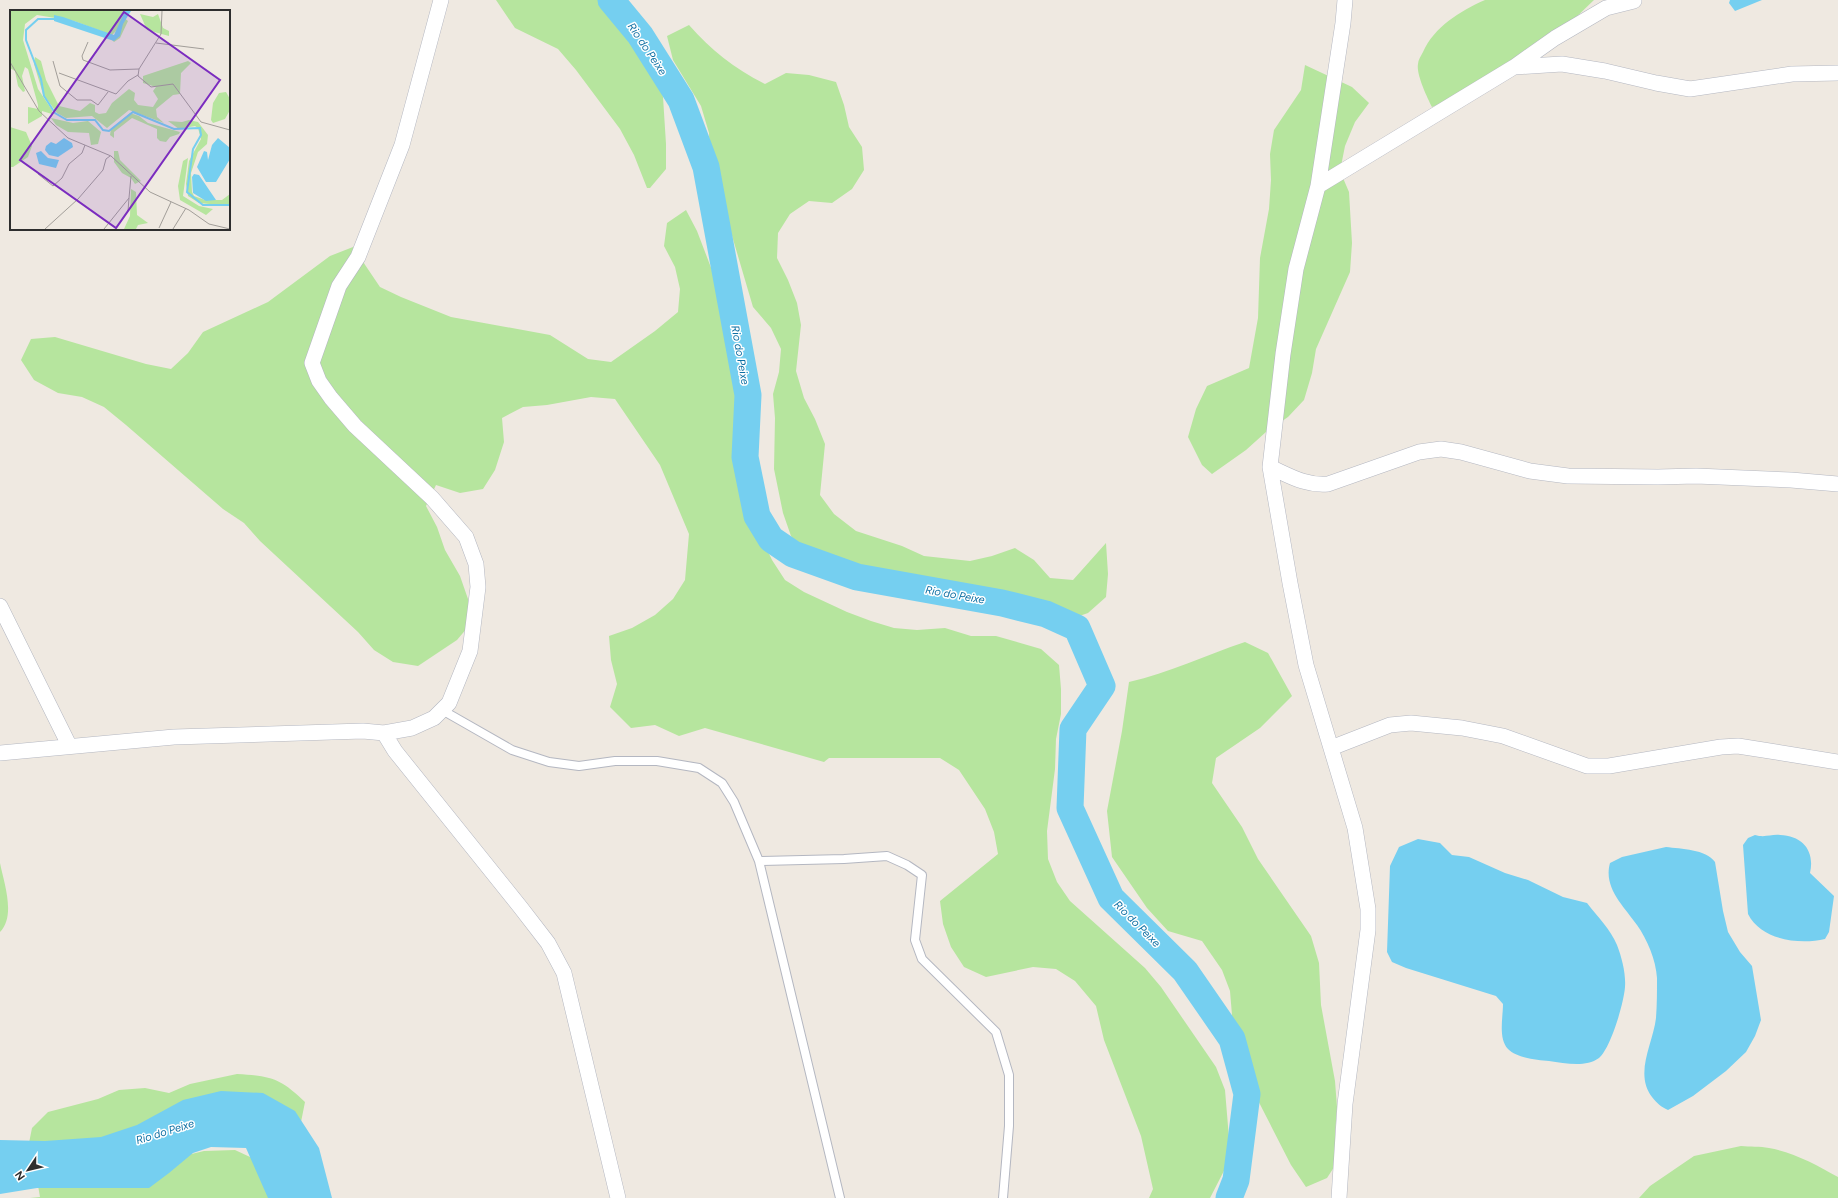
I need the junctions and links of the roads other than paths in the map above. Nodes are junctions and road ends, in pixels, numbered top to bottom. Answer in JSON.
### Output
{"nodes":[{"id":1,"x":441,"y":0,"type":"edge"},
{"id":2,"x":1345,"y":0,"type":"edge"},
{"id":3,"x":1634,"y":1,"type":"dead end"},
{"id":4,"x":1514,"y":67,"type":"junction"},
{"id":5,"x":1838,"y":73,"type":"edge"},
{"id":6,"x":1318,"y":186,"type":"junction"},
{"id":7,"x":1270,"y":467,"type":"junction"},
{"id":8,"x":1838,"y":484,"type":"edge"},
{"id":9,"x":0,"y":606,"type":"edge"},
{"id":10,"x":442,"y":710,"type":"junction"},
{"id":11,"x":384,"y":733,"type":"junction"},
{"id":12,"x":68,"y":745,"type":"junction"},
{"id":13,"x":1331,"y":748,"type":"junction"},
{"id":14,"x":0,"y":753,"type":"edge"},
{"id":15,"x":1838,"y":762,"type":"edge"},
{"id":16,"x":759,"y":861,"type":"junction"},
{"id":17,"x":618,"y":1198,"type":"edge"},
{"id":18,"x":840,"y":1198,"type":"edge"},
{"id":19,"x":1004,"y":1198,"type":"edge"},
{"id":20,"x":1339,"y":1198,"type":"edge"}],
"edges":[{"from":1,"to":10,"type":"street"},
{"from":2,"to":6,"type":"street"},
{"from":3,"to":4,"type":"street"},
{"from":4,"to":5,"type":"street"},
{"from":4,"to":6,"type":"street"},
{"from":6,"to":7,"type":"street"},
{"from":7,"to":8,"type":"street"},
{"from":7,"to":13,"type":"street"},
{"from":9,"to":12,"type":"street"},
{"from":10,"to":11,"type":"street"},
{"from":10,"to":16,"type":"lane"},
{"from":11,"to":12,"type":"street"},
{"from":11,"to":17,"type":"street"},
{"from":12,"to":14,"type":"street"},
{"from":13,"to":15,"type":"street"},
{"from":13,"to":20,"type":"street"},
{"from":16,"to":18,"type":"lane"},
{"from":16,"to":19,"type":"lane"}]}
